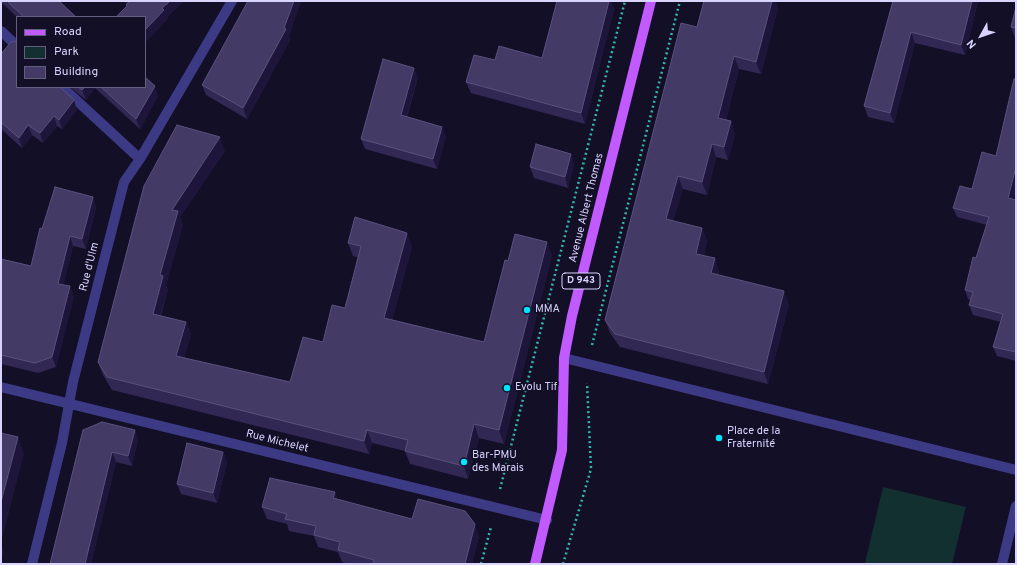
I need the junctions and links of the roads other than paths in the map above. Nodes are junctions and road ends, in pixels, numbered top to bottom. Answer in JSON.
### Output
{"nodes":[{"id":1,"x":232,"y":1,"type":"edge"},
{"id":2,"x":651,"y":1,"type":"edge"},
{"id":3,"x":1,"y":31,"type":"edge"},
{"id":4,"x":16,"y":45,"type":"edge"},
{"id":5,"x":63,"y":88,"type":"edge"},
{"id":6,"x":140,"y":159,"type":"junction"},
{"id":7,"x":564,"y":358,"type":"junction"},
{"id":8,"x":1,"y":387,"type":"edge"},
{"id":9,"x":70,"y":404,"type":"junction"},
{"id":10,"x":1016,"y":470,"type":"edge"},
{"id":11,"x":1016,"y":506,"type":"edge"},
{"id":12,"x":547,"y":520,"type":"junction"},
{"id":13,"x":32,"y":564,"type":"edge"},
{"id":14,"x":535,"y":564,"type":"edge"},
{"id":15,"x":1002,"y":564,"type":"edge"}],
"edges":[{"from":1,"to":6,"type":"street","name":"Rue d'Ulm"},
{"from":2,"to":7,"type":"main road","name":"Avenue Albert Thomas","number":"D 943"},
{"from":3,"to":4,"type":"street"},
{"from":5,"to":6,"type":"street"},
{"from":6,"to":9,"type":"street","name":"Rue d'Ulm"},
{"from":7,"to":10,"type":"street"},
{"from":7,"to":12,"type":"main road","name":"Avenue Albert Thomas","number":"D 943"},
{"from":8,"to":9,"type":"street","name":"Rue Michelet"},
{"from":9,"to":12,"type":"street","name":"Rue Michelet"},
{"from":9,"to":13,"type":"street","name":"Rue d'Ulm"},
{"from":11,"to":15,"type":"street"},
{"from":12,"to":14,"type":"main road","name":"Avenue Albert Thomas","number":"D 943"}]}
